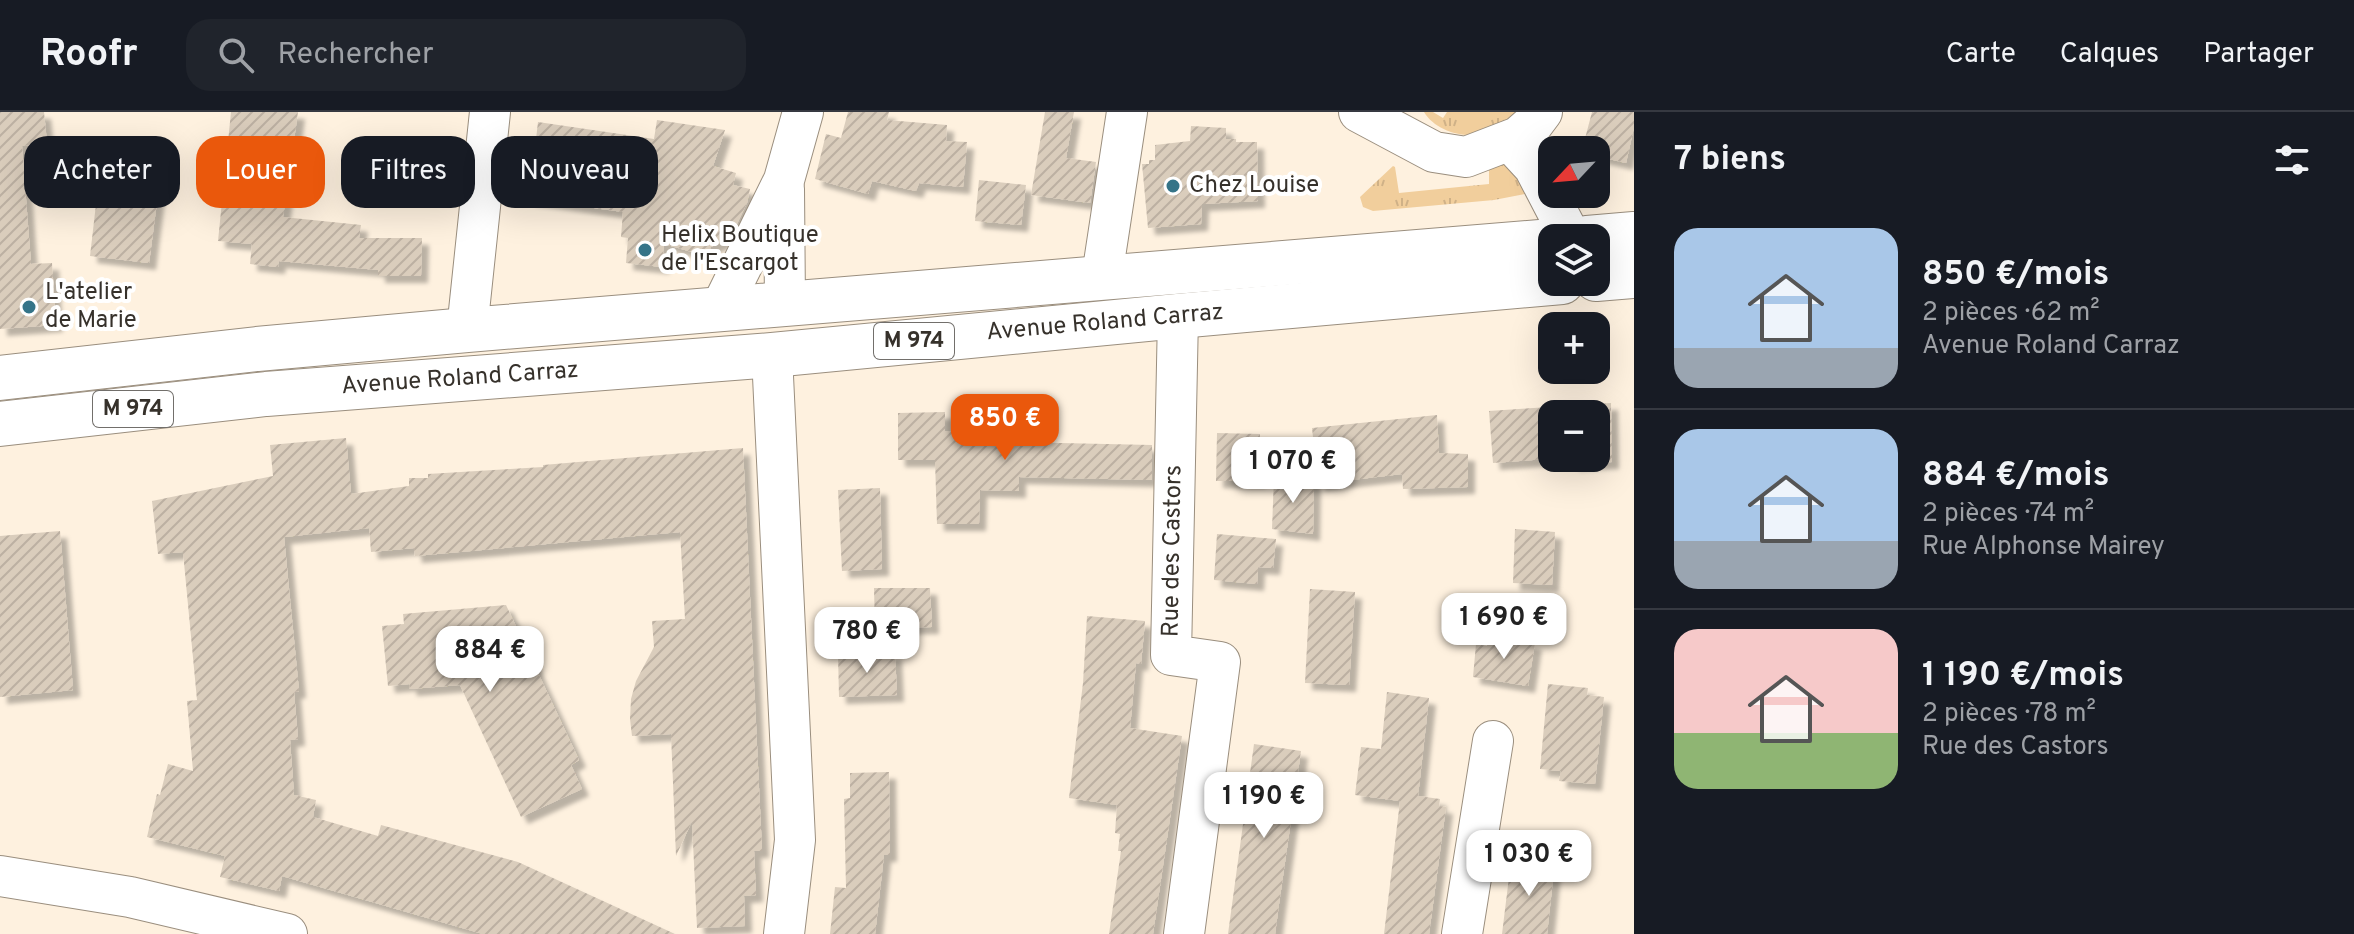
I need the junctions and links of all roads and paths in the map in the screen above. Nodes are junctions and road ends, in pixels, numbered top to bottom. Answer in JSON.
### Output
{"nodes":[{"id":1,"x":490,"y":112,"type":"edge"},
{"id":2,"x":803,"y":112,"type":"edge"},
{"id":3,"x":1127,"y":112,"type":"edge"},
{"id":4,"x":1359,"y":112,"type":"edge"},
{"id":5,"x":1542,"y":112,"type":"edge"},
{"id":6,"x":1510,"y":141,"type":"junction"},
{"id":7,"x":784,"y":180,"type":"junction"},
{"id":8,"x":1564,"y":224,"type":"edge"},
{"id":9,"x":1634,"y":234,"type":"edge"},
{"id":10,"x":1610,"y":236,"type":"edge"},
{"id":11,"x":1538,"y":242,"type":"edge"},
{"id":12,"x":1102,"y":276,"type":"junction"},
{"id":13,"x":1634,"y":276,"type":"edge"},
{"id":14,"x":1610,"y":278,"type":"edge"},
{"id":15,"x":1538,"y":284,"type":"edge"},
{"id":16,"x":785,"y":305,"type":"junction"},
{"id":17,"x":720,"y":310,"type":"junction"},
{"id":18,"x":1178,"y":316,"type":"junction"},
{"id":19,"x":467,"y":330,"type":"junction"},
{"id":20,"x":0,"y":348,"type":"edge"},
{"id":21,"x":772,"y":355,"type":"junction"},
{"id":22,"x":191,"y":358,"type":"junction"},
{"id":23,"x":681,"y":361,"type":"junction"},
{"id":24,"x":0,"y":378,"type":"edge"},
{"id":25,"x":0,"y":424,"type":"edge"},
{"id":26,"x":1493,"y":741,"type":"dead end"},
{"id":27,"x":0,"y":876,"type":"edge"},
{"id":28,"x":287,"y":934,"type":"edge"},
{"id":29,"x":784,"y":934,"type":"edge"},
{"id":30,"x":1184,"y":934,"type":"edge"},
{"id":31,"x":1462,"y":934,"type":"edge"}],
"edges":[{"from":1,"to":19,"type":"street"},
{"from":2,"to":7,"type":"street"},
{"from":3,"to":12,"type":"street"},
{"from":4,"to":6,"type":"street"},
{"from":5,"to":6,"type":"street"},
{"from":6,"to":8,"type":"street"},
{"from":7,"to":16,"type":"street"},
{"from":7,"to":17,"type":"street"},
{"from":9,"to":10,"type":"main road"},
{"from":11,"to":12,"type":"main road","name":"Avenue Roland Carraz","number":"M 974"},
{"from":12,"to":16,"type":"main road","name":"Avenue Roland Carraz","number":"M 974"},
{"from":13,"to":14,"type":"main road"},
{"from":15,"to":18,"type":"main road","name":"Avenue Roland Carraz","number":"M 974"},
{"from":16,"to":17,"type":"main road","name":"Avenue Roland Carraz","number":"M 974"},
{"from":16,"to":23,"type":"main road"},
{"from":17,"to":19,"type":"main road","name":"Avenue Roland Carraz","number":"M 974"},
{"from":18,"to":21,"type":"main road","name":"Avenue Roland Carraz","number":"M 974"},
{"from":18,"to":30,"type":"street","name":"Rue des Castors"},
{"from":19,"to":22,"type":"main road","name":"Avenue Roland Carraz","number":"M 974"},
{"from":20,"to":22,"type":"main road","number":"M 974"},
{"from":21,"to":23,"type":"main road","name":"Avenue Roland Carraz","number":"M 974"},
{"from":21,"to":29,"type":"street"},
{"from":22,"to":24,"type":"main road","number":"M 974"},
{"from":23,"to":25,"type":"main road","name":"Avenue Roland Carraz","number":"M 974"},
{"from":26,"to":31,"type":"street"},
{"from":27,"to":28,"type":"street"}]}
